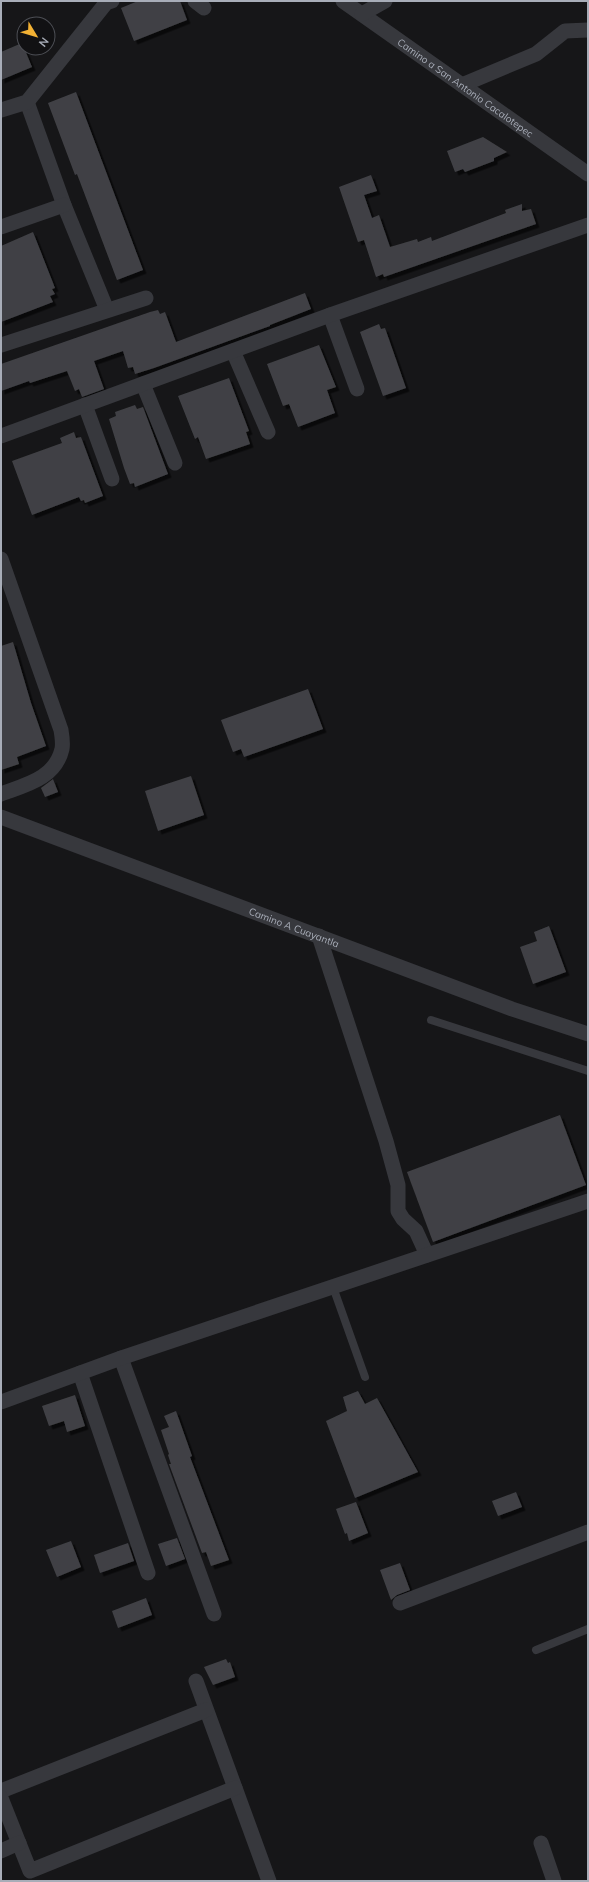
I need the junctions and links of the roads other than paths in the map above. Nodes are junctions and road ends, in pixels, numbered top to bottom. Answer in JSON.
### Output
{"nodes":[{"id":1,"x":343,"y":1,"type":"edge"},
{"id":2,"x":385,"y":1,"type":"edge"},
{"id":3,"x":108,"y":2,"type":"edge"},
{"id":4,"x":362,"y":14,"type":"junction"},
{"id":5,"x":588,"y":30,"type":"edge"},
{"id":6,"x":462,"y":85,"type":"junction"},
{"id":7,"x":27,"y":102,"type":"junction"},
{"id":8,"x":1,"y":110,"type":"edge"},
{"id":9,"x":588,"y":174,"type":"edge"},
{"id":10,"x":64,"y":205,"type":"junction"},
{"id":11,"x":588,"y":225,"type":"edge"},
{"id":12,"x":1,"y":228,"type":"edge"},
{"id":13,"x":146,"y":298,"type":"dead end"},
{"id":14,"x":107,"y":310,"type":"junction"},
{"id":15,"x":330,"y":315,"type":"junction"},
{"id":16,"x":1,"y":344,"type":"edge"},
{"id":17,"x":233,"y":351,"type":"junction"},
{"id":18,"x":143,"y":384,"type":"junction"},
{"id":19,"x":357,"y":389,"type":"dead end"},
{"id":20,"x":85,"y":405,"type":"junction"},
{"id":21,"x":268,"y":432,"type":"dead end"},
{"id":22,"x":1,"y":436,"type":"edge"},
{"id":23,"x":175,"y":463,"type":"dead end"},
{"id":24,"x":112,"y":479,"type":"dead end"},
{"id":25,"x":1,"y":559,"type":"edge"},
{"id":26,"x":1,"y":794,"type":"edge"},
{"id":27,"x":1,"y":817,"type":"edge"},
{"id":28,"x":319,"y":936,"type":"junction"},
{"id":29,"x":431,"y":1020,"type":"dead end"},
{"id":30,"x":588,"y":1034,"type":"edge"},
{"id":31,"x":588,"y":1071,"type":"edge"},
{"id":32,"x":588,"y":1201,"type":"edge"},
{"id":33,"x":427,"y":1255,"type":"junction"},
{"id":34,"x":333,"y":1287,"type":"junction"},
{"id":35,"x":121,"y":1358,"type":"junction"},
{"id":36,"x":80,"y":1373,"type":"junction"},
{"id":37,"x":365,"y":1377,"type":"dead end"},
{"id":38,"x":1,"y":1402,"type":"edge"},
{"id":39,"x":588,"y":1532,"type":"edge"},
{"id":40,"x":148,"y":1573,"type":"dead end"},
{"id":41,"x":400,"y":1604,"type":"dead end"},
{"id":42,"x":214,"y":1614,"type":"dead end"},
{"id":43,"x":588,"y":1629,"type":"edge"},
{"id":44,"x":536,"y":1650,"type":"dead end"},
{"id":45,"x":196,"y":1681,"type":"dead end"},
{"id":46,"x":206,"y":1710,"type":"junction"},
{"id":47,"x":235,"y":1788,"type":"junction"},
{"id":48,"x":1,"y":1791,"type":"edge"},
{"id":49,"x":1,"y":1798,"type":"edge"},
{"id":50,"x":19,"y":1843,"type":"junction"},
{"id":51,"x":541,"y":1843,"type":"dead end"},
{"id":52,"x":1,"y":1851,"type":"edge"},
{"id":53,"x":269,"y":1881,"type":"edge"},
{"id":54,"x":554,"y":1881,"type":"edge"}],
"edges":[{"from":1,"to":4,"type":"street","name":"Camino a San Antonio Cacalotepec"},
{"from":2,"to":4,"type":"street"},
{"from":3,"to":7,"type":"street"},
{"from":4,"to":6,"type":"street","name":"Camino a San Antonio Cacalotepec"},
{"from":5,"to":6,"type":"street"},
{"from":6,"to":9,"type":"street","name":"Camino a San Antonio Cacalotepec"},
{"from":7,"to":8,"type":"street"},
{"from":7,"to":10,"type":"street"},
{"from":10,"to":12,"type":"street"},
{"from":10,"to":14,"type":"street"},
{"from":11,"to":15,"type":"street"},
{"from":13,"to":14,"type":"street"},
{"from":14,"to":16,"type":"street"},
{"from":15,"to":17,"type":"street"},
{"from":15,"to":19,"type":"street"},
{"from":17,"to":18,"type":"street"},
{"from":17,"to":21,"type":"street"},
{"from":18,"to":20,"type":"street"},
{"from":18,"to":23,"type":"street"},
{"from":20,"to":22,"type":"street"},
{"from":20,"to":24,"type":"street"},
{"from":25,"to":26,"type":"street"},
{"from":27,"to":28,"type":"street","name":"Camino A Cuayantla"},
{"from":28,"to":30,"type":"street","name":"Camino A Cuayantla"},
{"from":28,"to":33,"type":"street"},
{"from":29,"to":31,"type":"lane"},
{"from":32,"to":33,"type":"street"},
{"from":33,"to":34,"type":"street"},
{"from":34,"to":35,"type":"street"},
{"from":34,"to":37,"type":"lane"},
{"from":35,"to":36,"type":"street"},
{"from":35,"to":42,"type":"street"},
{"from":36,"to":38,"type":"street"},
{"from":36,"to":40,"type":"street"},
{"from":39,"to":41,"type":"street"},
{"from":43,"to":44,"type":"lane"},
{"from":45,"to":46,"type":"street"},
{"from":46,"to":47,"type":"street"},
{"from":46,"to":48,"type":"street"},
{"from":47,"to":50,"type":"street"},
{"from":47,"to":53,"type":"street"},
{"from":49,"to":50,"type":"street"},
{"from":50,"to":52,"type":"street"},
{"from":51,"to":54,"type":"street"}]}
